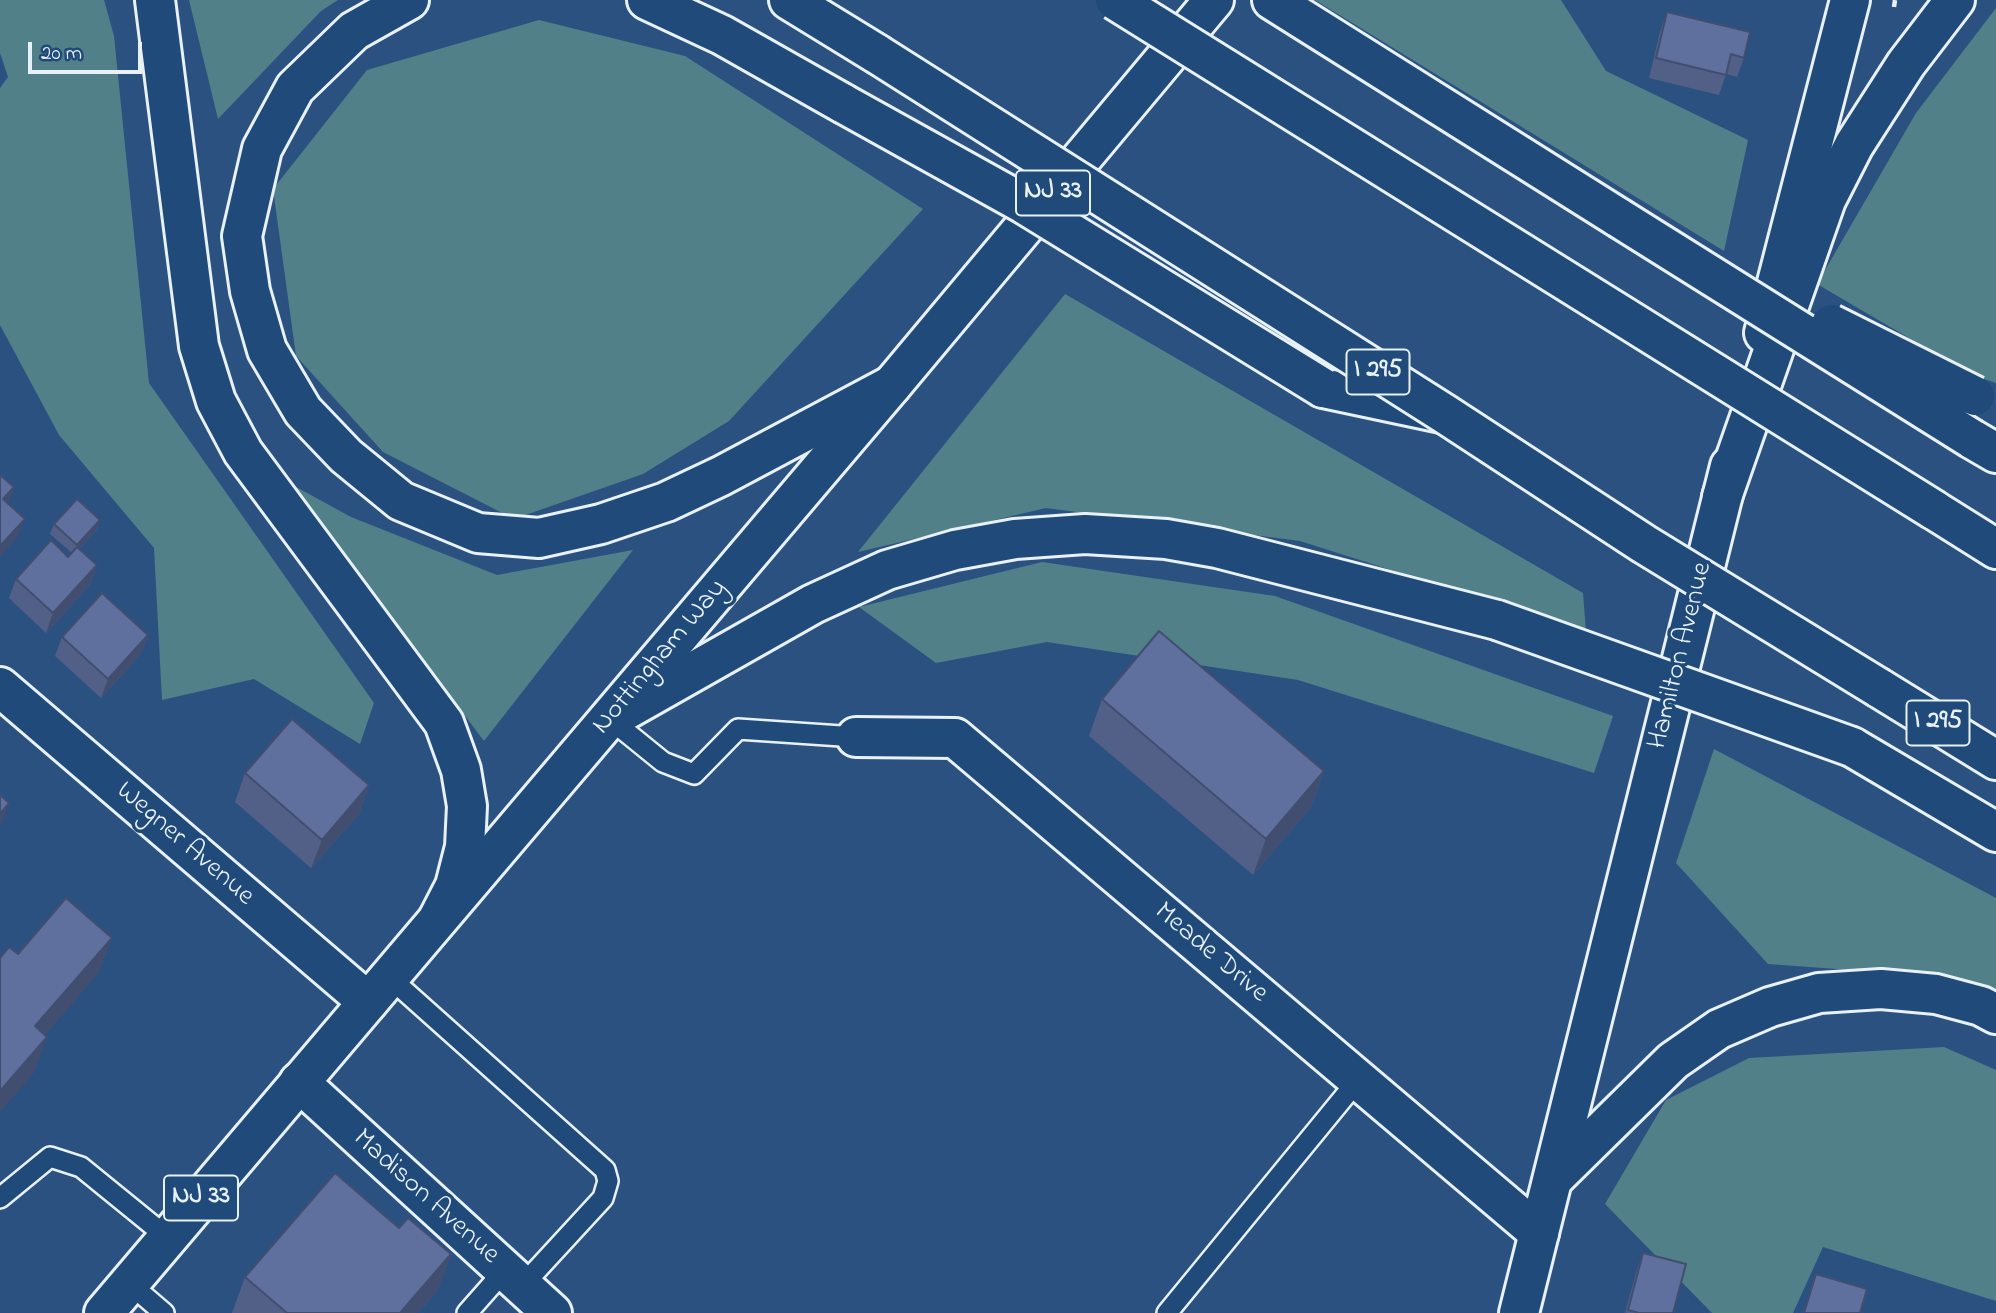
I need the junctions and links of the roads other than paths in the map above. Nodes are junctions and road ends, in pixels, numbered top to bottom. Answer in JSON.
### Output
{"nodes":[{"id":1,"x":155,"y":0,"type":"edge"},
{"id":2,"x":410,"y":0,"type":"edge"},
{"id":3,"x":647,"y":0,"type":"edge"},
{"id":4,"x":789,"y":0,"type":"edge"},
{"id":5,"x":1115,"y":0,"type":"edge"},
{"id":6,"x":1214,"y":0,"type":"edge"},
{"id":7,"x":1272,"y":0,"type":"edge"},
{"id":8,"x":1850,"y":0,"type":"edge"},
{"id":9,"x":1955,"y":0,"type":"edge"},
{"id":10,"x":1619,"y":218,"type":"junction"},
{"id":11,"x":892,"y":385,"type":"junction"},
{"id":12,"x":1986,"y":401,"type":"edge"},
{"id":13,"x":1445,"y":414,"type":"junction"},
{"id":14,"x":1984,"y":446,"type":"edge"},
{"id":15,"x":1722,"y":497,"type":"junction"},
{"id":16,"x":1996,"y":549,"type":"edge"},
{"id":17,"x":0,"y":687,"type":"edge"},
{"id":18,"x":610,"y":719,"type":"junction"},
{"id":19,"x":856,"y":737,"type":"joint"},
{"id":20,"x":1996,"y":760,"type":"edge"},
{"id":21,"x":1996,"y":832,"type":"edge"},
{"id":22,"x":438,"y":919,"type":"junction"},
{"id":23,"x":378,"y":990,"type":"junction"},
{"id":24,"x":1996,"y":1014,"type":"edge"},
{"id":25,"x":1358,"y":1080,"type":"junction"},
{"id":26,"x":299,"y":1082,"type":"junction"},
{"id":27,"x":1553,"y":1180,"type":"junction"},
{"id":28,"x":0,"y":1198,"type":"edge"},
{"id":29,"x":1539,"y":1233,"type":"junction"},
{"id":30,"x":167,"y":1237,"type":"junction"},
{"id":31,"x":514,"y":1278,"type":"junction"},
{"id":32,"x":129,"y":1283,"type":"junction"},
{"id":33,"x":104,"y":1313,"type":"edge"},
{"id":34,"x":164,"y":1313,"type":"edge"},
{"id":35,"x":467,"y":1313,"type":"edge"},
{"id":36,"x":552,"y":1313,"type":"edge"},
{"id":37,"x":1167,"y":1313,"type":"edge"},
{"id":38,"x":1519,"y":1313,"type":"edge"}],
"edges":[{"from":1,"to":22,"type":"main road"},
{"from":2,"to":11,"type":"main road"},
{"from":3,"to":13,"type":"main road","bridge":true},
{"from":4,"to":13,"type":"main road","number":"I 295","bridge":true},
{"from":5,"to":16,"type":"main road","bridge":true},
{"from":6,"to":11,"type":"main road","name":"Nottingham Way","number":"NJ 33"},
{"from":7,"to":10,"type":"main road"},
{"from":8,"to":15,"type":"main road","name":"Hamilton Avenue"},
{"from":9,"to":15,"type":"main road"},
{"from":10,"to":12,"type":"main road","bridge":true},
{"from":10,"to":14,"type":"main road","bridge":true},
{"from":11,"to":18,"type":"main road","name":"Nottingham Way","number":"NJ 33"},
{"from":13,"to":20,"type":"main road","number":"I 295","bridge":true},
{"from":15,"to":27,"type":"main road","name":"Hamilton Avenue"},
{"from":17,"to":23,"type":"main road","name":"Wegner Avenue"},
{"from":18,"to":19,"type":"lane"},
{"from":18,"to":21,"type":"main road","bridge":true},
{"from":18,"to":22,"type":"main road","name":"Nottingham Way","number":"NJ 33"},
{"from":19,"to":25,"type":"main road","name":"Meade Drive"},
{"from":22,"to":23,"type":"main road","name":"Nottingham Way","number":"NJ 33"},
{"from":23,"to":26,"type":"main road","name":"Nottingham Way","number":"NJ 33"},
{"from":23,"to":31,"type":"lane"},
{"from":24,"to":27,"type":"main road"},
{"from":25,"to":29,"type":"main road","name":"Meade Drive"},
{"from":25,"to":37,"type":"lane"},
{"from":26,"to":30,"type":"main road","name":"Nottingham Way","number":"NJ 33"},
{"from":26,"to":31,"type":"main road","name":"Madison Avenue"},
{"from":27,"to":29,"type":"main road","name":"Hamilton Avenue"},
{"from":28,"to":30,"type":"lane"},
{"from":29,"to":38,"type":"main road","name":"Hamilton Avenue"},
{"from":30,"to":32,"type":"main road","name":"Nottingham Way","number":"NJ 33"},
{"from":31,"to":35,"type":"lane"},
{"from":31,"to":36,"type":"main road","name":"Madison Avenue"},
{"from":32,"to":33,"type":"main road","name":"Nottingham Way","number":"NJ 33"},
{"from":32,"to":34,"type":"lane"}]}
